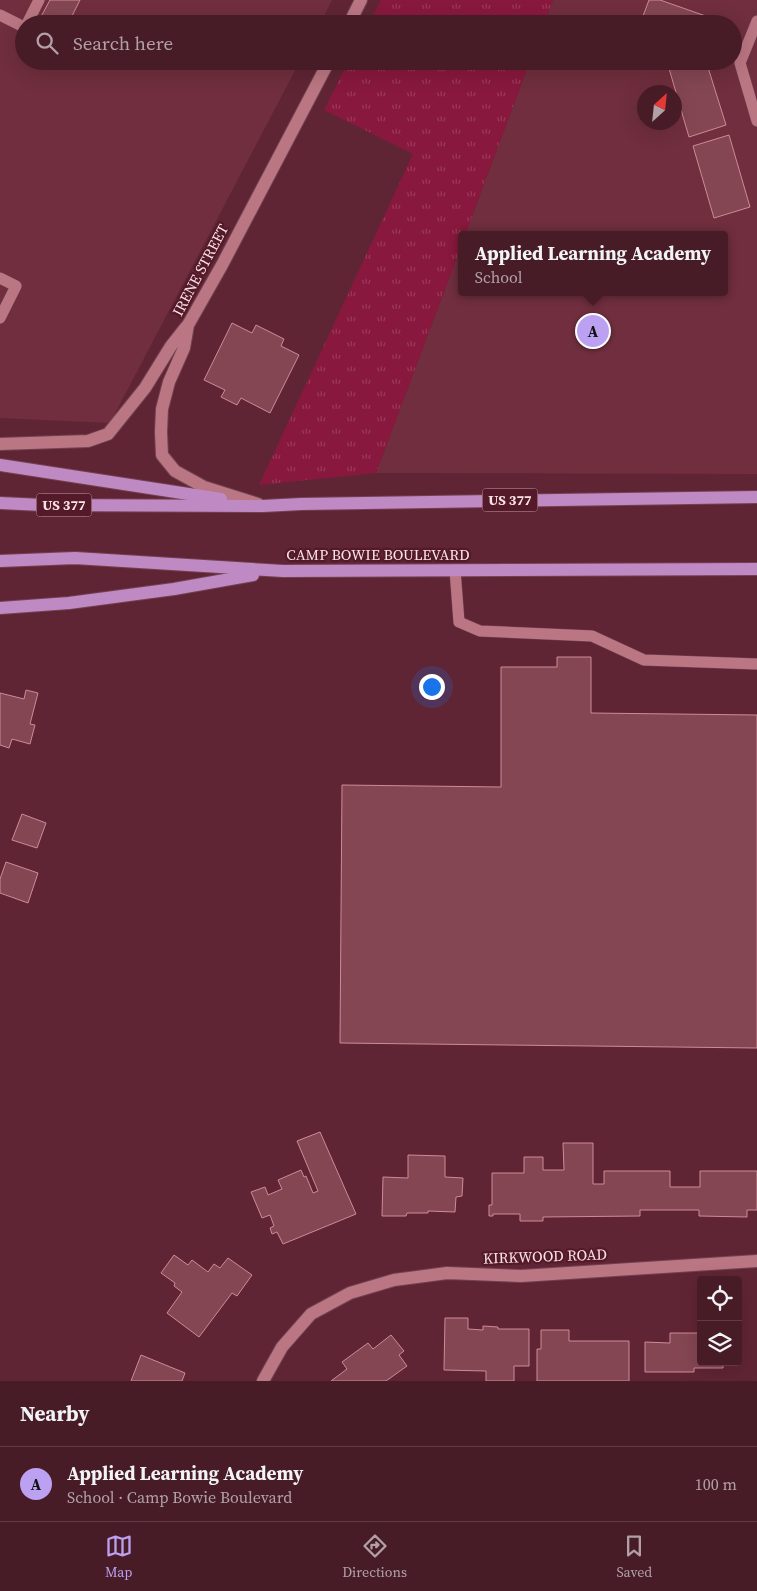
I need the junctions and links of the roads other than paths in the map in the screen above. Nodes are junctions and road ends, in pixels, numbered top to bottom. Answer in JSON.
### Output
{"nodes":[{"id":1,"x":39,"y":0,"type":"edge"},
{"id":2,"x":361,"y":0,"type":"edge"},
{"id":3,"x":0,"y":15,"type":"edge"},
{"id":4,"x":32,"y":15,"type":"edge"},
{"id":5,"x":353,"y":15,"type":"edge"},
{"id":6,"x":757,"y":21,"type":"edge"},
{"id":7,"x":15,"y":22,"type":"edge"},
{"id":8,"x":742,"y":58,"type":"edge"},
{"id":9,"x":324,"y":70,"type":"edge"},
{"id":10,"x":742,"y":70,"type":"edge"},
{"id":11,"x":757,"y":121,"type":"edge"},
{"id":12,"x":0,"y":278,"type":"edge"},
{"id":13,"x":0,"y":318,"type":"edge"},
{"id":14,"x":188,"y":325,"type":"junction"},
{"id":15,"x":0,"y":444,"type":"edge"},
{"id":16,"x":0,"y":465,"type":"edge"},
{"id":17,"x":757,"y":496,"type":"edge"},
{"id":18,"x":0,"y":503,"type":"edge"},
{"id":19,"x":263,"y":506,"type":"junction"},
{"id":20,"x":0,"y":561,"type":"edge"},
{"id":21,"x":757,"y":569,"type":"edge"},
{"id":22,"x":454,"y":570,"type":"junction"},
{"id":23,"x":283,"y":571,"type":"junction"},
{"id":24,"x":0,"y":608,"type":"edge"},
{"id":25,"x":757,"y":664,"type":"edge"},
{"id":26,"x":757,"y":1260,"type":"edge"},
{"id":27,"x":262,"y":1381,"type":"edge"}],
"edges":[{"from":1,"to":4,"type":"lane"},
{"from":2,"to":5,"type":"street"},
{"from":3,"to":7,"type":"lane"},
{"from":6,"to":8,"type":"lane"},
{"from":9,"to":14,"type":"street","name":"IRENE STREET"},
{"from":10,"to":11,"type":"lane"},
{"from":12,"to":13,"type":"lane"},
{"from":14,"to":15,"type":"street"},
{"from":14,"to":19,"type":"street","name":"IRENE STREET"},
{"from":16,"to":19,"type":"main road"},
{"from":17,"to":19,"type":"main road","number":"US 377"},
{"from":18,"to":19,"type":"main road","number":"US 377"},
{"from":20,"to":23,"type":"main road","name":"CAMP BOWIE BOULEVARD"},
{"from":21,"to":22,"type":"main road","name":"CAMP BOWIE BOULEVARD"},
{"from":22,"to":23,"type":"main road","name":"CAMP BOWIE BOULEVARD"},
{"from":22,"to":25,"type":"lane"},
{"from":23,"to":24,"type":"main road"},
{"from":26,"to":27,"type":"street","name":"KIRKWOOD ROAD"}]}
